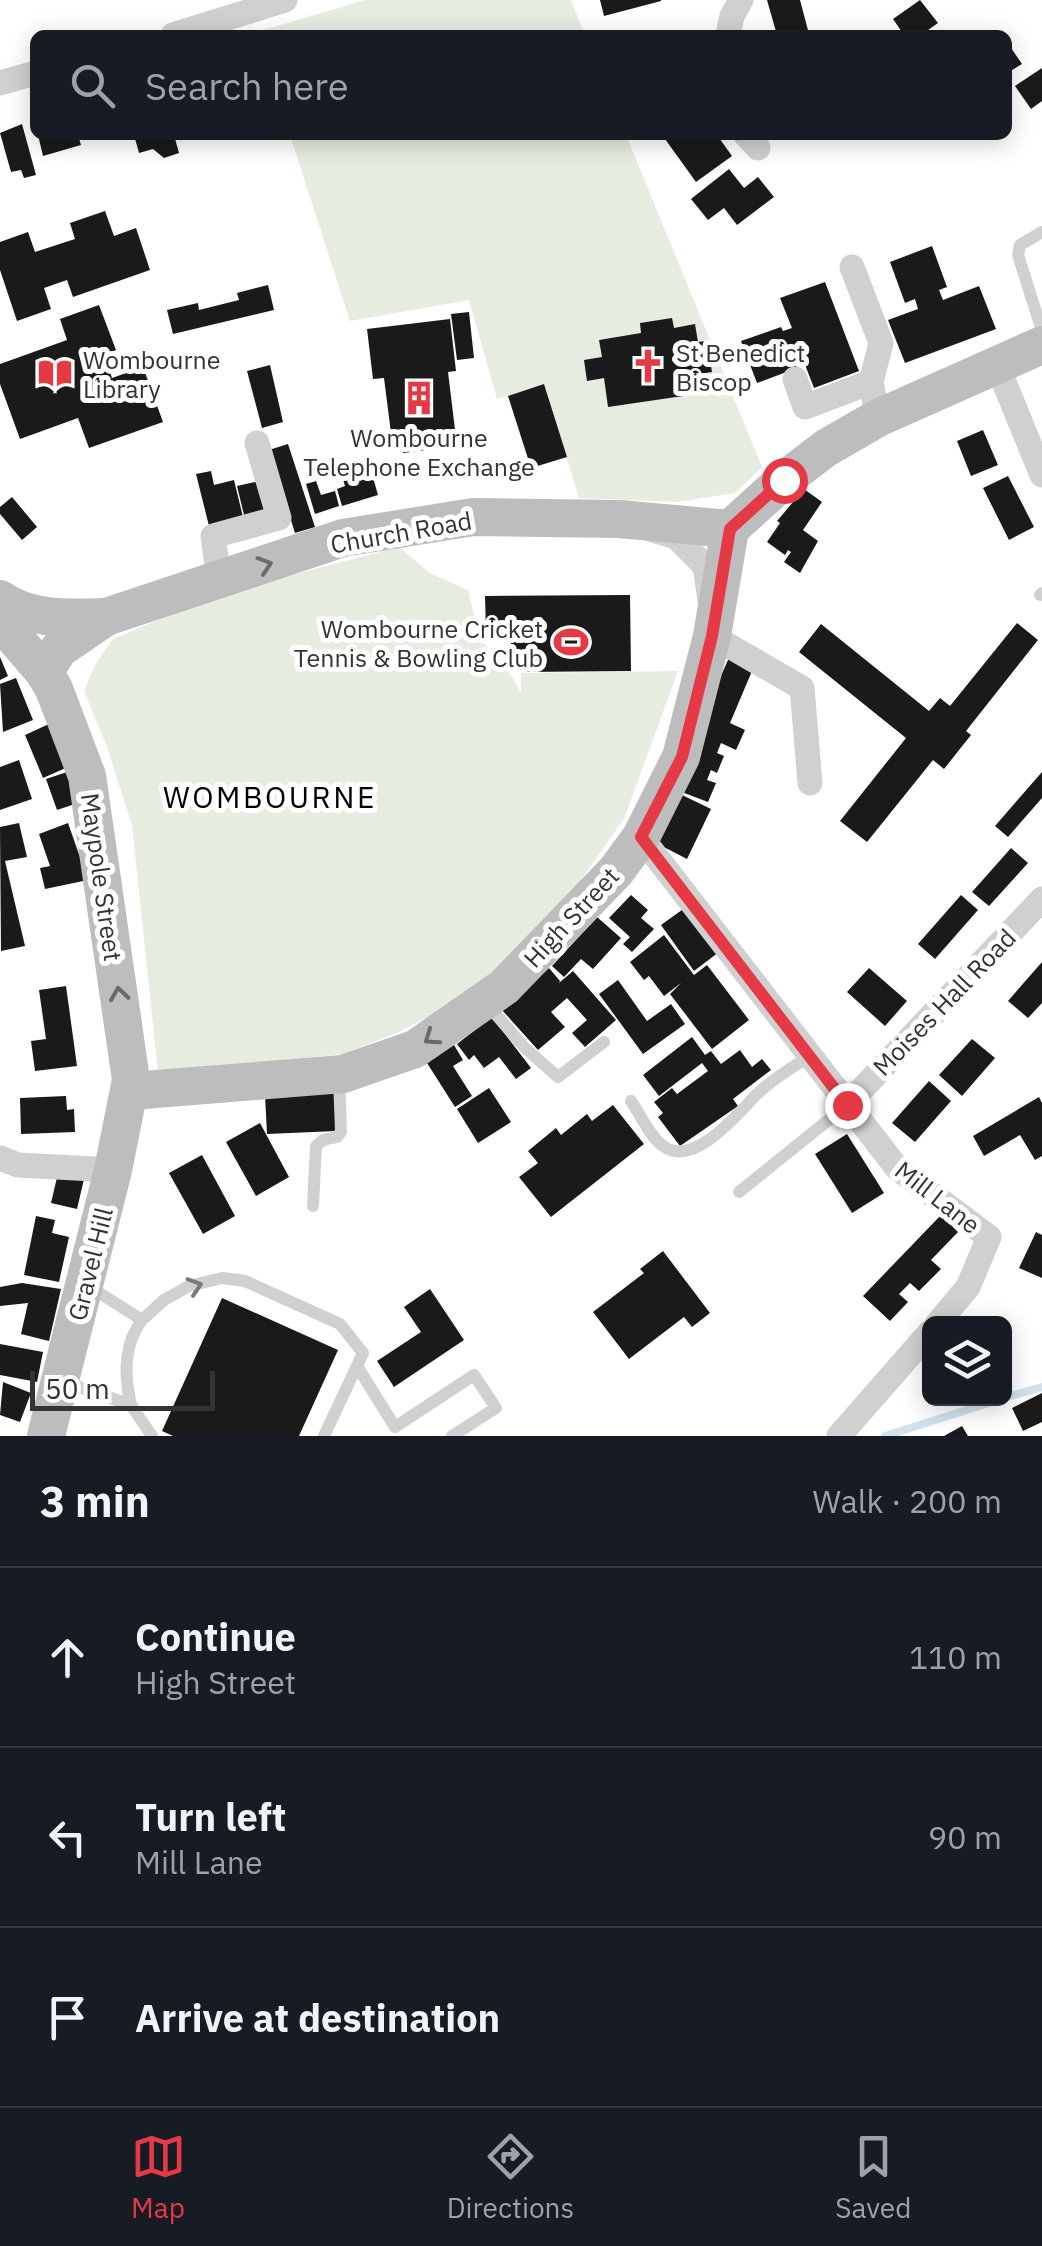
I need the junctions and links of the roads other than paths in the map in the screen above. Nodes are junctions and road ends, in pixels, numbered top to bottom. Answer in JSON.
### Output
{"nodes":[{"id":1,"x":285,"y":0,"type":"edge"},
{"id":2,"x":740,"y":0,"type":"edge"},
{"id":3,"x":189,"y":30,"type":"edge"},
{"id":4,"x":729,"y":30,"type":"edge"},
{"id":5,"x":30,"y":74,"type":"edge"},
{"id":6,"x":0,"y":83,"type":"edge"},
{"id":7,"x":1042,"y":232,"type":"edge"},
{"id":8,"x":852,"y":267,"type":"dead end"},
{"id":9,"x":1042,"y":331,"type":"edge"},
{"id":10,"x":1042,"y":345,"type":"edge"},
{"id":11,"x":997,"y":365,"type":"junction"},
{"id":12,"x":795,"y":380,"type":"dead end"},
{"id":13,"x":874,"y":400,"type":"junction"},
{"id":14,"x":257,"y":444,"type":"dead end"},
{"id":15,"x":1042,"y":476,"type":"edge"},
{"id":16,"x":619,"y":520,"type":"junction"},
{"id":17,"x":730,"y":529,"type":"junction"},
{"id":18,"x":219,"y":580,"type":"junction"},
{"id":19,"x":0,"y":599,"type":"edge"},
{"id":20,"x":106,"y":617,"type":"junction"},
{"id":21,"x":0,"y":621,"type":"edge"},
{"id":22,"x":713,"y":631,"type":"junction"},
{"id":23,"x":44,"y":672,"type":"junction"},
{"id":24,"x":810,"y":782,"type":"dead end"},
{"id":25,"x":641,"y":837,"type":"junction"},
{"id":26,"x":1042,"y":899,"type":"edge"},
{"id":27,"x":485,"y":1001,"type":"junction"},
{"id":28,"x":604,"y":1042,"type":"dead end"},
{"id":29,"x":809,"y":1056,"type":"junction"},
{"id":30,"x":339,"y":1074,"type":"junction"},
{"id":31,"x":130,"y":1091,"type":"junction"},
{"id":32,"x":630,"y":1102,"type":"dead end"},
{"id":33,"x":847,"y":1105,"type":"junction"},
{"id":34,"x":0,"y":1158,"type":"edge"},
{"id":35,"x":113,"y":1170,"type":"junction"},
{"id":36,"x":739,"y":1192,"type":"dead end"},
{"id":37,"x":314,"y":1206,"type":"dead end"},
{"id":38,"x":85,"y":1283,"type":"junction"},
{"id":39,"x":944,"y":1316,"type":"edge"},
{"id":40,"x":142,"y":1320,"type":"junction"},
{"id":41,"x":922,"y":1341,"type":"edge"},
{"id":42,"x":357,"y":1366,"type":"junction"},
{"id":43,"x":60,"y":1381,"type":"junction"},
{"id":44,"x":131,"y":1405,"type":"junction"},
{"id":45,"x":46,"y":1436,"type":"edge"},
{"id":46,"x":152,"y":1436,"type":"edge"},
{"id":47,"x":324,"y":1436,"type":"edge"},
{"id":48,"x":452,"y":1436,"type":"edge"},
{"id":49,"x":839,"y":1436,"type":"edge"}],
"edges":[{"from":1,"to":3,"type":"street"},
{"from":2,"to":4,"type":"street"},
{"from":5,"to":6,"type":"street"},
{"from":7,"to":9,"type":"lane"},
{"from":8,"to":13,"type":"street"},
{"from":10,"to":11,"type":"street"},
{"from":11,"to":13,"type":"street"},
{"from":11,"to":15,"type":"street"},
{"from":12,"to":13,"type":"street"},
{"from":13,"to":17,"type":"street"},
{"from":14,"to":18,"type":"street"},
{"from":16,"to":17,"type":"street","name":"Church Road"},
{"from":18,"to":16,"type":"street","name":"Church Road","one_way":true},
{"from":16,"to":22,"type":"street"},
{"from":17,"to":22,"type":"street","name":"High Street"},
{"from":18,"to":20,"type":"street","name":"Church Road"},
{"from":19,"to":20,"type":"street"},
{"from":20,"to":23,"type":"street","name":"Church Road"},
{"from":21,"to":23,"type":"street"},
{"from":22,"to":24,"type":"street"},
{"from":22,"to":25,"type":"street","name":"High Street"},
{"from":31,"to":23,"type":"street","name":"Maypole Street","one_way":true},
{"from":25,"to":27,"type":"street","name":"High Street"},
{"from":25,"to":29,"type":"street","name":"Mill Lane"},
{"from":26,"to":33,"type":"street","name":"Moises Hall Road"},
{"from":27,"to":28,"type":"lane"},
{"from":27,"to":30,"type":"street","name":"High Street","one_way":true},
{"from":29,"to":32,"type":"lane"},
{"from":29,"to":33,"type":"street","name":"Mill Lane"},
{"from":30,"to":31,"type":"street","name":"High Street"},
{"from":30,"to":37,"type":"lane"},
{"from":31,"to":35,"type":"street","name":"Gravel Hill"},
{"from":33,"to":36,"type":"lane"},
{"from":33,"to":39,"type":"street","name":"Mill Lane"},
{"from":34,"to":35,"type":"street"},
{"from":35,"to":38,"type":"street","name":"Gravel Hill"},
{"from":38,"to":40,"type":"lane"},
{"from":38,"to":43,"type":"street","name":"Gravel Hill"},
{"from":40,"to":42,"type":"lane","one_way":true},
{"from":40,"to":44,"type":"lane"},
{"from":41,"to":49,"type":"street"},
{"from":42,"to":47,"type":"lane"},
{"from":42,"to":48,"type":"lane"},
{"from":43,"to":44,"type":"lane"},
{"from":43,"to":45,"type":"street","name":"Gravel Hill"},
{"from":44,"to":46,"type":"lane"}]}
